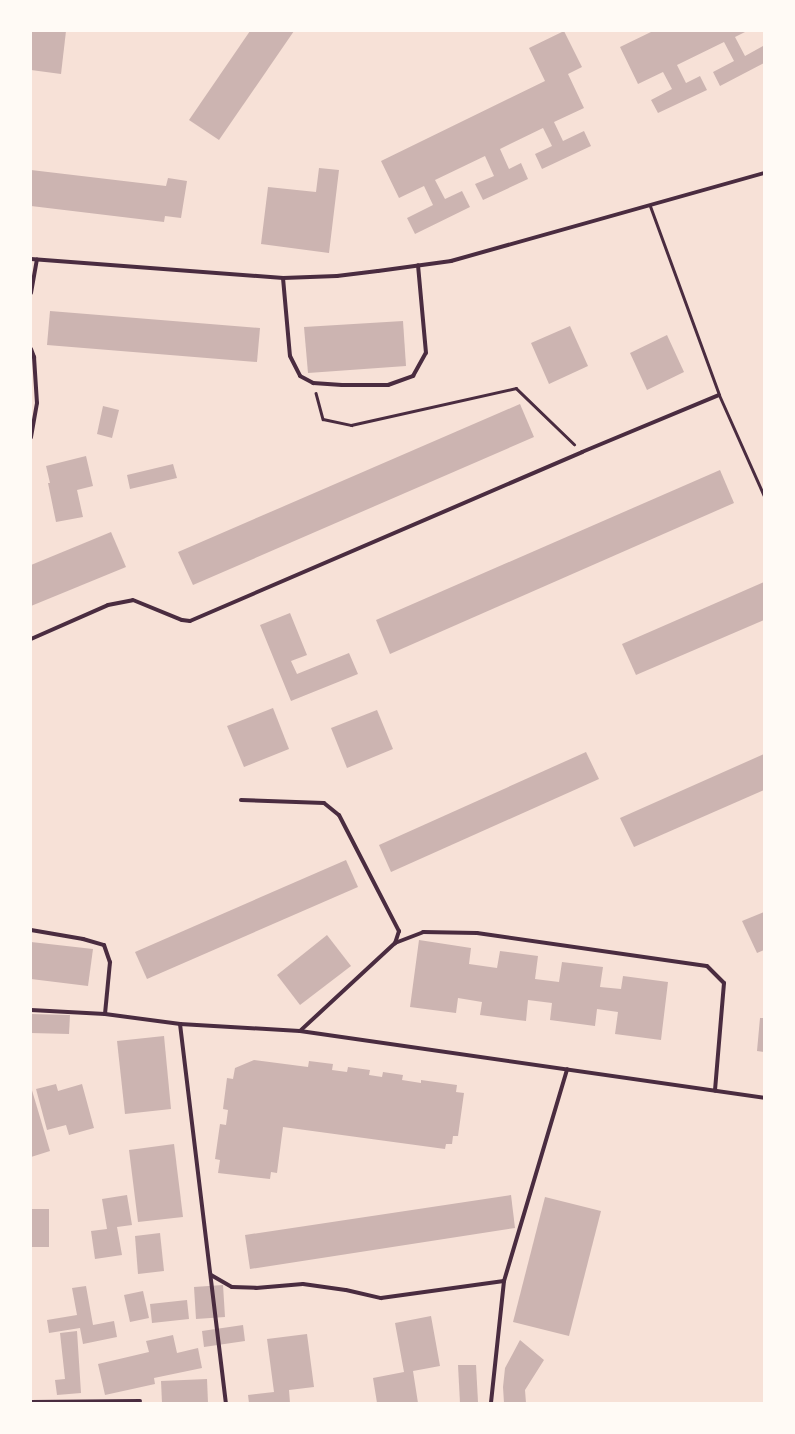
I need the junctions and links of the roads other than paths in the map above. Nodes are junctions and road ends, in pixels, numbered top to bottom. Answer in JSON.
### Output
{"nodes":[{"id":1,"x":764,"y":173,"type":"edge"},
{"id":2,"x":650,"y":206,"type":"junction"},
{"id":3,"x":31,"y":259,"type":"edge"},
{"id":4,"x":36,"y":260,"type":"junction"},
{"id":5,"x":418,"y":265,"type":"junction"},
{"id":6,"x":283,"y":278,"type":"junction"},
{"id":7,"x":31,"y":293,"type":"edge"},
{"id":8,"x":31,"y":349,"type":"edge"},
{"id":9,"x":719,"y":395,"type":"junction"},
{"id":10,"x":31,"y":437,"type":"edge"},
{"id":11,"x":764,"y":496,"type":"edge"},
{"id":12,"x":31,"y":639,"type":"edge"},
{"id":13,"x":241,"y":800,"type":"dead end"},
{"id":14,"x":31,"y":930,"type":"edge"},
{"id":15,"x":395,"y":943,"type":"junction"},
{"id":16,"x":31,"y":1010,"type":"edge"},
{"id":17,"x":105,"y":1014,"type":"junction"},
{"id":18,"x":180,"y":1024,"type":"junction"},
{"id":19,"x":300,"y":1031,"type":"junction"},
{"id":20,"x":567,"y":1070,"type":"junction"},
{"id":21,"x":715,"y":1091,"type":"junction"},
{"id":22,"x":764,"y":1098,"type":"edge"},
{"id":23,"x":211,"y":1275,"type":"junction"},
{"id":24,"x":504,"y":1281,"type":"junction"},
{"id":25,"x":140,"y":1401,"type":"dead end"},
{"id":26,"x":31,"y":1402,"type":"edge"},
{"id":27,"x":226,"y":1403,"type":"edge"},
{"id":28,"x":491,"y":1403,"type":"edge"}],
"edges":[{"from":1,"to":2,"type":"street"},
{"from":2,"to":5,"type":"street"},
{"from":2,"to":9,"type":"lane"},
{"from":3,"to":4,"type":"street"},
{"from":4,"to":6,"type":"street"},
{"from":4,"to":7,"type":"street"},
{"from":5,"to":6,"type":"street"},
{"from":5,"to":6,"type":"street"},
{"from":8,"to":10,"type":"street"},
{"from":9,"to":11,"type":"lane"},
{"from":9,"to":12,"type":"street"},
{"from":13,"to":15,"type":"street"},
{"from":14,"to":17,"type":"street"},
{"from":15,"to":19,"type":"street"},
{"from":15,"to":21,"type":"street"},
{"from":16,"to":17,"type":"street"},
{"from":17,"to":18,"type":"street"},
{"from":18,"to":19,"type":"street"},
{"from":18,"to":23,"type":"street"},
{"from":19,"to":20,"type":"street"},
{"from":20,"to":21,"type":"street"},
{"from":20,"to":24,"type":"street"},
{"from":21,"to":22,"type":"street"},
{"from":23,"to":24,"type":"street"},
{"from":23,"to":27,"type":"street"},
{"from":24,"to":28,"type":"street"},
{"from":25,"to":26,"type":"street"}]}
